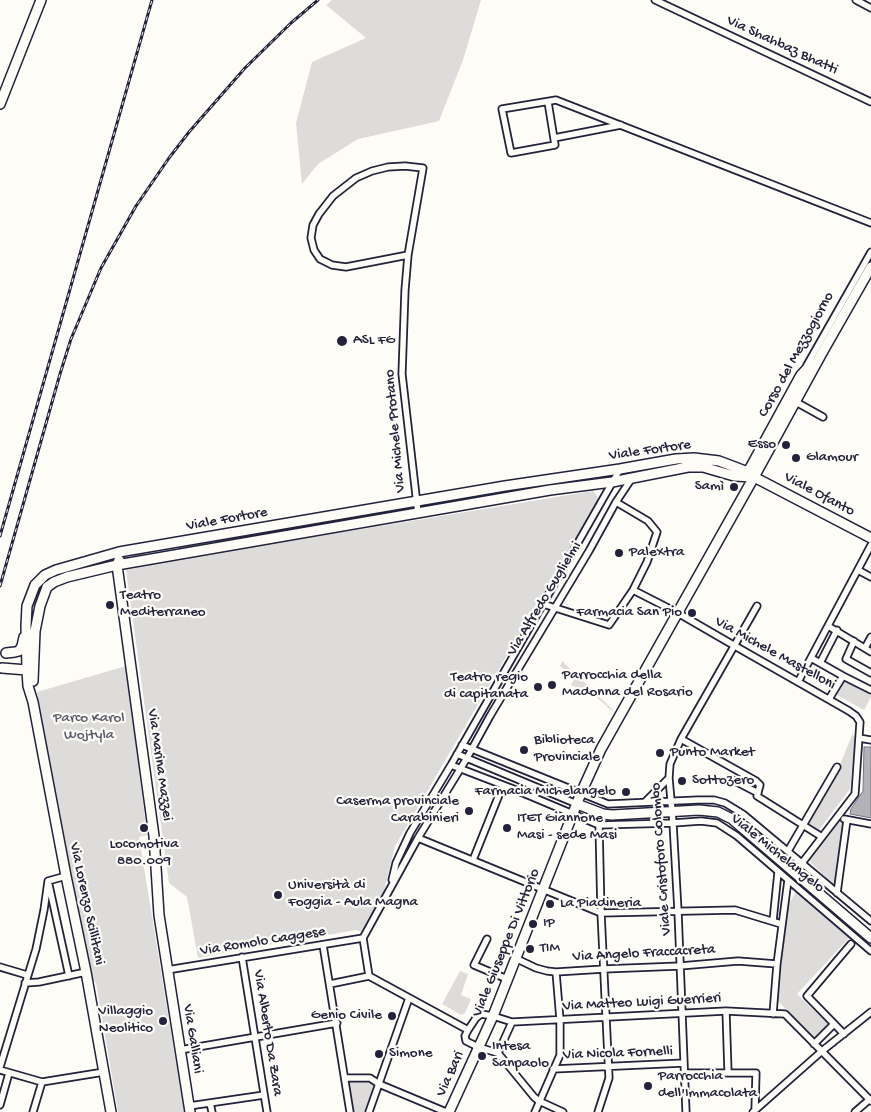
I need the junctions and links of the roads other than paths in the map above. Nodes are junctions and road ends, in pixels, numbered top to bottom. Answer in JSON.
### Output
{"nodes":[{"id":1,"x":41,"y":0,"type":"edge"},
{"id":2,"x":655,"y":0,"type":"edge"},
{"id":3,"x":856,"y":0,"type":"edge"},
{"id":4,"x":871,"y":8,"type":"edge"},
{"id":5,"x":548,"y":102,"type":"junction"},
{"id":6,"x":871,"y":102,"type":"edge"},
{"id":7,"x":0,"y":104,"type":"edge"},
{"id":8,"x":621,"y":125,"type":"junction"},
{"id":9,"x":554,"y":138,"type":"junction"},
{"id":10,"x":871,"y":223,"type":"edge"},
{"id":11,"x":871,"y":252,"type":"edge"},
{"id":12,"x":408,"y":255,"type":"junction"},
{"id":13,"x":871,"y":267,"type":"edge"},
{"id":14,"x":835,"y":316,"type":"junction"},
{"id":15,"x":822,"y":351,"type":"junction"},
{"id":16,"x":801,"y":375,"type":"junction"},
{"id":17,"x":796,"y":402,"type":"junction"},
{"id":18,"x":823,"y":417,"type":"dead end"},
{"id":19,"x":620,"y":469,"type":"junction"},
{"id":20,"x":751,"y":474,"type":"junction"},
{"id":21,"x":632,"y":478,"type":"junction"},
{"id":22,"x":612,"y":482,"type":"junction"},
{"id":23,"x":504,"y":486,"type":"junction"},
{"id":24,"x":506,"y":497,"type":"junction"},
{"id":25,"x":416,"y":502,"type":"junction"},
{"id":26,"x":616,"y":502,"type":"junction"},
{"id":27,"x":418,"y":513,"type":"junction"},
{"id":28,"x":871,"y":538,"type":"edge"},
{"id":29,"x":871,"y":545,"type":"edge"},
{"id":30,"x":119,"y":552,"type":"junction"},
{"id":31,"x":117,"y":564,"type":"junction"},
{"id":32,"x":858,"y":570,"type":"junction"},
{"id":33,"x":871,"y":577,"type":"edge"},
{"id":34,"x":633,"y":590,"type":"junction"},
{"id":35,"x":543,"y":604,"type":"junction"},
{"id":36,"x":757,"y":606,"type":"dead end"},
{"id":37,"x":555,"y":607,"type":"junction"},
{"id":38,"x":678,"y":613,"type":"junction"},
{"id":39,"x":26,"y":626,"type":"junction"},
{"id":40,"x":828,"y":626,"type":"junction"},
{"id":41,"x":837,"y":630,"type":"junction"},
{"id":42,"x":871,"y":637,"type":"edge"},
{"id":43,"x":854,"y":641,"type":"junction"},
{"id":44,"x":734,"y":646,"type":"junction"},
{"id":45,"x":865,"y":648,"type":"junction"},
{"id":46,"x":871,"y":652,"type":"edge"},
{"id":47,"x":811,"y":658,"type":"junction"},
{"id":48,"x":820,"y":662,"type":"junction"},
{"id":49,"x":28,"y":665,"type":"junction"},
{"id":50,"x":871,"y":673,"type":"edge"},
{"id":51,"x":843,"y":676,"type":"junction"},
{"id":52,"x":798,"y":682,"type":"junction"},
{"id":53,"x":28,"y":686,"type":"junction"},
{"id":54,"x":871,"y":690,"type":"edge"},
{"id":55,"x":829,"y":699,"type":"junction"},
{"id":56,"x":33,"y":702,"type":"junction"},
{"id":57,"x":859,"y":738,"type":"junction"},
{"id":58,"x":681,"y":739,"type":"junction"},
{"id":59,"x":871,"y":740,"type":"edge"},
{"id":60,"x":462,"y":745,"type":"junction"},
{"id":61,"x":472,"y":749,"type":"junction"},
{"id":62,"x":457,"y":754,"type":"junction"},
{"id":63,"x":467,"y":758,"type":"junction"},
{"id":64,"x":451,"y":765,"type":"junction"},
{"id":65,"x":837,"y":767,"type":"dead end"},
{"id":66,"x":460,"y":769,"type":"junction"},
{"id":67,"x":668,"y":778,"type":"junction"},
{"id":68,"x":733,"y":780,"type":"dead end"},
{"id":69,"x":503,"y":786,"type":"junction"},
{"id":70,"x":581,"y":793,"type":"junction"},
{"id":71,"x":758,"y":794,"type":"junction"},
{"id":72,"x":432,"y":796,"type":"junction"},
{"id":73,"x":441,"y":801,"type":"junction"},
{"id":74,"x":670,"y":801,"type":"junction"},
{"id":75,"x":645,"y":802,"type":"junction"},
{"id":76,"x":577,"y":804,"type":"junction"},
{"id":77,"x":672,"y":812,"type":"junction"},
{"id":78,"x":573,"y":814,"type":"junction"},
{"id":79,"x":743,"y":814,"type":"junction"},
{"id":80,"x":838,"y":818,"type":"junction"},
{"id":81,"x":847,"y":820,"type":"junction"},
{"id":82,"x":734,"y":821,"type":"junction"},
{"id":83,"x":673,"y":823,"type":"junction"},
{"id":84,"x":871,"y":824,"type":"edge"},
{"id":85,"x":599,"y":825,"type":"junction"},
{"id":86,"x":803,"y":825,"type":"junction"},
{"id":87,"x":822,"y":837,"type":"junction"},
{"id":88,"x":418,"y":838,"type":"junction"},
{"id":89,"x":788,"y":851,"type":"junction"},
{"id":90,"x":473,"y":860,"type":"junction"},
{"id":91,"x":802,"y":863,"type":"junction"},
{"id":92,"x":778,"y":872,"type":"junction"},
{"id":93,"x":66,"y":876,"type":"junction"},
{"id":94,"x":788,"y":880,"type":"junction"},
{"id":95,"x":48,"y":881,"type":"junction"},
{"id":96,"x":390,"y":889,"type":"junction"},
{"id":97,"x":544,"y":889,"type":"junction"},
{"id":98,"x":837,"y":893,"type":"junction"},
{"id":99,"x":678,"y":911,"type":"junction"},
{"id":100,"x":601,"y":913,"type":"junction"},
{"id":101,"x":773,"y":921,"type":"junction"},
{"id":102,"x":871,"y":922,"type":"edge"},
{"id":103,"x":781,"y":924,"type":"junction"},
{"id":104,"x":363,"y":938,"type":"junction"},
{"id":105,"x":871,"y":938,"type":"edge"},
{"id":106,"x":487,"y":939,"type":"dead end"},
{"id":107,"x":851,"y":944,"type":"dead end"},
{"id":108,"x":324,"y":945,"type":"junction"},
{"id":109,"x":871,"y":951,"type":"edge"},
{"id":110,"x":242,"y":957,"type":"junction"},
{"id":111,"x":515,"y":958,"type":"junction"},
{"id":112,"x":776,"y":964,"type":"junction"},
{"id":113,"x":680,"y":966,"type":"junction"},
{"id":114,"x":0,"y":967,"type":"edge"},
{"id":115,"x":604,"y":968,"type":"junction"},
{"id":116,"x":167,"y":970,"type":"junction"},
{"id":117,"x":86,"y":972,"type":"junction"},
{"id":118,"x":556,"y":972,"type":"junction"},
{"id":119,"x":27,"y":975,"type":"junction"},
{"id":120,"x":69,"y":976,"type":"junction"},
{"id":121,"x":369,"y":976,"type":"junction"},
{"id":122,"x":507,"y":979,"type":"junction"},
{"id":123,"x":25,"y":983,"type":"junction"},
{"id":124,"x":330,"y":984,"type":"junction"},
{"id":125,"x":409,"y":998,"type":"junction"},
{"id":126,"x":726,"y":1011,"type":"junction"},
{"id":127,"x":871,"y":1012,"type":"edge"},
{"id":128,"x":682,"y":1014,"type":"junction"},
{"id":129,"x":773,"y":1014,"type":"junction"},
{"id":130,"x":493,"y":1016,"type":"junction"},
{"id":131,"x":606,"y":1017,"type":"junction"},
{"id":132,"x":560,"y":1020,"type":"junction"},
{"id":133,"x":512,"y":1022,"type":"junction"},
{"id":134,"x":336,"y":1023,"type":"junction"},
{"id":135,"x":834,"y":1024,"type":"junction"},
{"id":136,"x":468,"y":1030,"type":"junction"},
{"id":137,"x":844,"y":1034,"type":"junction"},
{"id":138,"x":255,"y":1037,"type":"junction"},
{"id":139,"x":814,"y":1044,"type":"junction"},
{"id":140,"x":478,"y":1047,"type":"junction"},
{"id":141,"x":180,"y":1050,"type":"junction"},
{"id":142,"x":822,"y":1052,"type":"junction"},
{"id":143,"x":498,"y":1053,"type":"junction"},
{"id":144,"x":684,"y":1063,"type":"junction"},
{"id":145,"x":609,"y":1067,"type":"junction"},
{"id":146,"x":0,"y":1068,"type":"edge"},
{"id":147,"x":553,"y":1069,"type":"junction"},
{"id":148,"x":104,"y":1072,"type":"junction"},
{"id":149,"x":728,"y":1072,"type":"junction"},
{"id":150,"x":9,"y":1073,"type":"junction"},
{"id":151,"x":684,"y":1073,"type":"junction"},
{"id":152,"x":345,"y":1078,"type":"junction"},
{"id":153,"x":42,"y":1082,"type":"junction"},
{"id":154,"x":379,"y":1084,"type":"junction"},
{"id":155,"x":264,"y":1095,"type":"junction"},
{"id":156,"x":870,"y":1100,"type":"edge"},
{"id":157,"x":539,"y":1101,"type":"junction"},
{"id":158,"x":210,"y":1103,"type":"junction"},
{"id":159,"x":0,"y":1105,"type":"edge"},
{"id":160,"x":190,"y":1109,"type":"edge"},
{"id":161,"x":754,"y":1111,"type":"edge"},
{"id":162,"x":34,"y":1112,"type":"edge"},
{"id":163,"x":111,"y":1112,"type":"edge"},
{"id":164,"x":212,"y":1112,"type":"edge"},
{"id":165,"x":266,"y":1112,"type":"edge"},
{"id":166,"x":350,"y":1112,"type":"edge"},
{"id":167,"x":369,"y":1112,"type":"edge"},
{"id":168,"x":448,"y":1112,"type":"edge"},
{"id":169,"x":535,"y":1112,"type":"edge"},
{"id":170,"x":563,"y":1112,"type":"edge"},
{"id":171,"x":598,"y":1112,"type":"edge"},
{"id":172,"x":686,"y":1112,"type":"edge"},
{"id":173,"x":855,"y":1112,"type":"edge"}],
"edges":[{"from":1,"to":7,"type":"main road"},
{"from":2,"to":6,"type":"street","name":"Via Shahbaz Bhatti"},
{"from":3,"to":4,"type":"street"},
{"from":5,"to":8,"type":"street"},
{"from":5,"to":9,"type":"street"},
{"from":5,"to":9,"type":"street"},
{"from":8,"to":9,"type":"street"},
{"from":8,"to":10,"type":"street"},
{"from":11,"to":14,"type":"street","name":"Corso del Mezzogiorno"},
{"from":12,"to":12,"type":"street","name":"Via Michele Protano"},
{"from":12,"to":25,"type":"street","name":"Via Michele Protano"},
{"from":13,"to":15,"type":"main road","name":"Corso del Mezzogiorno"},
{"from":14,"to":15,"type":"street"},
{"from":14,"to":16,"type":"street","name":"Corso del Mezzogiorno"},
{"from":15,"to":16,"type":"main road"},
{"from":15,"to":17,"type":"main road","name":"Corso del Mezzogiorno"},
{"from":16,"to":20,"type":"main road","name":"Corso del Mezzogiorno"},
{"from":17,"to":18,"type":"street"},
{"from":17,"to":20,"type":"main road","name":"Corso del Mezzogiorno"},
{"from":19,"to":20,"type":"main road","name":"Viale Fortore"},
{"from":19,"to":22,"type":"street","name":"Via Alfredo Guglielmi"},
{"from":19,"to":23,"type":"main road","name":"Viale Fortore"},
{"from":20,"to":21,"type":"main road","name":"Viale Fortore"},
{"from":20,"to":28,"type":"main road","name":"Viale Ofanto"},
{"from":20,"to":38,"type":"main road","name":"Viale Giuseppe Di Vittorio"},
{"from":21,"to":22,"type":"main road","name":"Viale Fortore"},
{"from":21,"to":26,"type":"street","name":"Via Alfredo Guglielmi"},
{"from":22,"to":24,"type":"main road","name":"Viale Fortore"},
{"from":22,"to":35,"type":"street","name":"Via Alfredo Guglielmi"},
{"from":23,"to":24,"type":"main road"},
{"from":23,"to":25,"type":"main road","name":"Viale Fortore"},
{"from":24,"to":27,"type":"main road","name":"Viale Fortore"},
{"from":25,"to":27,"type":"street","name":"Via Michele Protano"},
{"from":25,"to":30,"type":"main road","name":"Viale Fortore"},
{"from":26,"to":34,"type":"street"},
{"from":26,"to":37,"type":"street","name":"Via Alfredo Guglielmi"},
{"from":27,"to":31,"type":"main road","name":"Viale Fortore"},
{"from":29,"to":32,"type":"street"},
{"from":30,"to":31,"type":"main road","name":"Via Marina Mazzei"},
{"from":30,"to":39,"type":"main road","name":"Viale Fortore"},
{"from":31,"to":49,"type":"main road","name":"Viale Fortore"},
{"from":31,"to":116,"type":"main road","name":"Via Marina Mazzei"},
{"from":32,"to":33,"type":"street"},
{"from":32,"to":40,"type":"street"},
{"from":34,"to":37,"type":"street"},
{"from":34,"to":38,"type":"street","name":"Via Michele Mastelloni"},
{"from":35,"to":37,"type":"street"},
{"from":35,"to":60,"type":"street","name":"Via Alfredo Guglielmi"},
{"from":36,"to":44,"type":"street","name":"Viale Cristoforo Colombo"},
{"from":37,"to":61,"type":"street","name":"Via Alfredo Guglielmi"},
{"from":38,"to":44,"type":"street","name":"Via Michele Mastelloni"},
{"from":38,"to":70,"type":"main road","name":"Viale Giuseppe Di Vittorio"},
{"from":39,"to":49,"type":"main road","name":"Viale Fortore"},
{"from":39,"to":49,"type":"main road"},
{"from":40,"to":41,"type":"street"},
{"from":40,"to":47,"type":"street"},
{"from":41,"to":43,"type":"street"},
{"from":41,"to":48,"type":"street"},
{"from":42,"to":45,"type":"street"},
{"from":43,"to":45,"type":"street"},
{"from":43,"to":50,"type":"street"},
{"from":44,"to":52,"type":"street","name":"Via Michele Mastelloni"},
{"from":44,"to":58,"type":"street","name":"Viale Cristoforo Colombo"},
{"from":45,"to":46,"type":"street"},
{"from":47,"to":48,"type":"street"},
{"from":47,"to":52,"type":"street"},
{"from":48,"to":51,"type":"street"},
{"from":49,"to":53,"type":"main road"},
{"from":49,"to":53,"type":"main road"},
{"from":49,"to":56,"type":"main road"},
{"from":51,"to":54,"type":"street"},
{"from":51,"to":55,"type":"street"},
{"from":52,"to":55,"type":"street","name":"Via Michele Mastelloni"},
{"from":53,"to":56,"type":"main road"},
{"from":55,"to":57,"type":"street","name":"Via Michele Mastelloni"},
{"from":56,"to":93,"type":"main road","name":"Via Lorenzo Scillitani"},
{"from":57,"to":59,"type":"street"},
{"from":57,"to":80,"type":"street","name":"Via Michele Mastelloni"},
{"from":58,"to":67,"type":"street","name":"Viale Cristoforo Colombo"},
{"from":58,"to":71,"type":"street"},
{"from":60,"to":61,"type":"street","name":"Viale Michelangelo"},
{"from":60,"to":62,"type":"street","name":"Via Alfredo Guglielmi"},
{"from":61,"to":63,"type":"street","name":"Via Alfredo Guglielmi"},
{"from":61,"to":70,"type":"street","name":"Viale Michelangelo"},
{"from":62,"to":63,"type":"street","name":"Viale Michelangelo"},
{"from":62,"to":64,"type":"street","name":"Via Alfredo Guglielmi"},
{"from":63,"to":66,"type":"street","name":"Via Alfredo Guglielmi"},
{"from":63,"to":76,"type":"street","name":"Viale Michelangelo"},
{"from":64,"to":66,"type":"street","name":"Viale Michelangelo"},
{"from":64,"to":72,"type":"street","name":"Via Alfredo Guglielmi"},
{"from":65,"to":86,"type":"street"},
{"from":66,"to":69,"type":"street","name":"Viale Michelangelo"},
{"from":66,"to":73,"type":"street","name":"Via Alfredo Guglielmi"},
{"from":67,"to":74,"type":"street","name":"Viale Cristoforo Colombo"},
{"from":67,"to":75,"type":"street"},
{"from":68,"to":71,"type":"street"},
{"from":69,"to":78,"type":"street","name":"Viale Michelangelo"},
{"from":69,"to":90,"type":"street"},
{"from":70,"to":75,"type":"street","name":"Viale Michelangelo"},
{"from":70,"to":76,"type":"main road","name":"Viale Giuseppe Di Vittorio"},
{"from":71,"to":86,"type":"street"},
{"from":72,"to":73,"type":"street"},
{"from":72,"to":96,"type":"street","name":"Via Alfredo Guglielmi"},
{"from":73,"to":88,"type":"street","name":"Via Alfredo Guglielmi"},
{"from":74,"to":75,"type":"street","name":"Viale Michelangelo"},
{"from":74,"to":77,"type":"street","name":"Viale Cristoforo Colombo"},
{"from":74,"to":79,"type":"street","name":"Viale Michelangelo"},
{"from":76,"to":77,"type":"main road","name":"Viale Michelangelo"},
{"from":76,"to":78,"type":"main road","name":"Viale Giuseppe Di Vittorio"},
{"from":77,"to":82,"type":"main road","name":"Viale Michelangelo"},
{"from":77,"to":83,"type":"street","name":"Viale Cristoforo Colombo"},
{"from":78,"to":85,"type":"street","name":"Viale Michelangelo"},
{"from":78,"to":97,"type":"main road","name":"Viale Giuseppe Di Vittorio"},
{"from":79,"to":82,"type":"street"},
{"from":79,"to":89,"type":"street","name":"Viale Michelangelo"},
{"from":80,"to":81,"type":"street"},
{"from":80,"to":87,"type":"street","name":"Via Michele Mastelloni"},
{"from":81,"to":84,"type":"street"},
{"from":81,"to":98,"type":"street"},
{"from":82,"to":105,"type":"main road","name":"Viale Michelangelo"},
{"from":83,"to":85,"type":"street","name":"Viale Michelangelo"},
{"from":83,"to":92,"type":"street","name":"Viale Michelangelo"},
{"from":83,"to":99,"type":"street","name":"Viale Cristoforo Colombo"},
{"from":85,"to":100,"type":"street"},
{"from":86,"to":87,"type":"street"},
{"from":86,"to":89,"type":"street"},
{"from":87,"to":91,"type":"street","name":"Via Michele Mastelloni"},
{"from":88,"to":90,"type":"street"},
{"from":88,"to":96,"type":"street","name":"Via Alfredo Guglielmi"},
{"from":89,"to":91,"type":"street","name":"Viale Michelangelo"},
{"from":90,"to":97,"type":"street"},
{"from":91,"to":98,"type":"street","name":"Viale Michelangelo"},
{"from":92,"to":94,"type":"street","name":"Viale Michelangelo"},
{"from":92,"to":101,"type":"street"},
{"from":93,"to":95,"type":"street"},
{"from":93,"to":117,"type":"main road","name":"Via Lorenzo Scillitani"},
{"from":94,"to":103,"type":"street"},
{"from":94,"to":109,"type":"street","name":"Viale Michelangelo"},
{"from":95,"to":119,"type":"street"},
{"from":95,"to":120,"type":"street"},
{"from":96,"to":104,"type":"street","name":"Via Alfredo Guglielmi"},
{"from":97,"to":100,"type":"street"},
{"from":97,"to":111,"type":"main road","name":"Viale Giuseppe Di Vittorio"},
{"from":98,"to":102,"type":"street","name":"Viale Michelangelo"},
{"from":99,"to":100,"type":"street"},
{"from":99,"to":101,"type":"street"},
{"from":99,"to":113,"type":"street","name":"Viale Cristoforo Colombo"},
{"from":100,"to":115,"type":"street"},
{"from":101,"to":103,"type":"street"},
{"from":103,"to":112,"type":"street"},
{"from":104,"to":108,"type":"street","name":"Via Romolo Caggese"},
{"from":104,"to":121,"type":"street"},
{"from":106,"to":122,"type":"street"},
{"from":107,"to":135,"type":"street"},
{"from":108,"to":110,"type":"street","name":"Via Romolo Caggese"},
{"from":108,"to":124,"type":"street"},
{"from":110,"to":116,"type":"street","name":"Via Romolo Caggese"},
{"from":110,"to":138,"type":"street","name":"Via Alberto Da Zara"},
{"from":111,"to":118,"type":"street","name":"Via Angelo Fraccacreta"},
{"from":111,"to":122,"type":"main road","name":"Viale Giuseppe Di Vittorio"},
{"from":112,"to":113,"type":"street","name":"Via Angelo Fraccacreta"},
{"from":112,"to":129,"type":"street"},
{"from":113,"to":115,"type":"street","name":"Via Angelo Fraccacreta"},
{"from":113,"to":128,"type":"street","name":"Viale Cristoforo Colombo"},
{"from":114,"to":119,"type":"street"},
{"from":115,"to":118,"type":"street","name":"Via Angelo Fraccacreta"},
{"from":115,"to":131,"type":"street"},
{"from":116,"to":141,"type":"main road","name":"Via Galliani"},
{"from":117,"to":120,"type":"street"},
{"from":117,"to":148,"type":"main road","name":"Via Lorenzo Scillitani"},
{"from":118,"to":132,"type":"street"},
{"from":119,"to":123,"type":"street"},
{"from":120,"to":123,"type":"street"},
{"from":121,"to":124,"type":"street"},
{"from":121,"to":125,"type":"street"},
{"from":122,"to":130,"type":"main road","name":"Viale Giuseppe Di Vittorio"},
{"from":123,"to":146,"type":"street"},
{"from":124,"to":134,"type":"street"},
{"from":125,"to":136,"type":"street"},
{"from":125,"to":154,"type":"street"},
{"from":126,"to":128,"type":"street","name":"Via Matteo Luigi Guerrieri"},
{"from":126,"to":129,"type":"street","name":"Via Matteo Luigi Guerrieri"},
{"from":126,"to":149,"type":"street"},
{"from":127,"to":137,"type":"street"},
{"from":128,"to":131,"type":"street","name":"Via Matteo Luigi Guerrieri"},
{"from":128,"to":144,"type":"street","name":"Viale Cristoforo Colombo"},
{"from":129,"to":139,"type":"street"},
{"from":130,"to":133,"type":"street","name":"Via Matteo Luigi Guerrieri"},
{"from":130,"to":136,"type":"street"},
{"from":130,"to":140,"type":"main road","name":"Viale Giuseppe Di Vittorio"},
{"from":131,"to":132,"type":"street","name":"Via Matteo Luigi Guerrieri"},
{"from":131,"to":145,"type":"street"},
{"from":132,"to":133,"type":"street","name":"Via Matteo Luigi Guerrieri"},
{"from":132,"to":147,"type":"street"},
{"from":133,"to":143,"type":"street"},
{"from":134,"to":138,"type":"street"},
{"from":134,"to":152,"type":"street"},
{"from":135,"to":137,"type":"street"},
{"from":135,"to":139,"type":"street"},
{"from":136,"to":140,"type":"street"},
{"from":137,"to":142,"type":"street"},
{"from":138,"to":141,"type":"street"},
{"from":138,"to":155,"type":"street","name":"Via Alberto Da Zara"},
{"from":139,"to":142,"type":"street"},
{"from":140,"to":143,"type":"street"},
{"from":140,"to":168,"type":"main road","name":"Via Bari"},
{"from":141,"to":160,"type":"main road","name":"Via Galliani"},
{"from":142,"to":156,"type":"street"},
{"from":142,"to":161,"type":"street"},
{"from":143,"to":157,"type":"street"},
{"from":144,"to":145,"type":"street","name":"Via Nicola Fornelli"},
{"from":144,"to":151,"type":"street","name":"Viale Cristoforo Colombo"},
{"from":145,"to":147,"type":"street","name":"Via Nicola Fornelli"},
{"from":145,"to":171,"type":"street"},
{"from":146,"to":150,"type":"street"},
{"from":147,"to":157,"type":"street"},
{"from":148,"to":153,"type":"street"},
{"from":148,"to":163,"type":"main road","name":"Via Lorenzo Scillitani"},
{"from":149,"to":151,"type":"street"},
{"from":149,"to":161,"type":"street"},
{"from":150,"to":153,"type":"street"},
{"from":150,"to":159,"type":"street"},
{"from":151,"to":172,"type":"street","name":"Viale Cristoforo Colombo"},
{"from":152,"to":154,"type":"street"},
{"from":152,"to":166,"type":"street"},
{"from":153,"to":162,"type":"street"},
{"from":154,"to":167,"type":"street"},
{"from":154,"to":168,"type":"street"},
{"from":155,"to":158,"type":"street"},
{"from":155,"to":165,"type":"street","name":"Via Alberto Da Zara"},
{"from":156,"to":173,"type":"street"},
{"from":157,"to":169,"type":"street"},
{"from":157,"to":170,"type":"street"},
{"from":158,"to":160,"type":"street"},
{"from":158,"to":164,"type":"street"}]}
